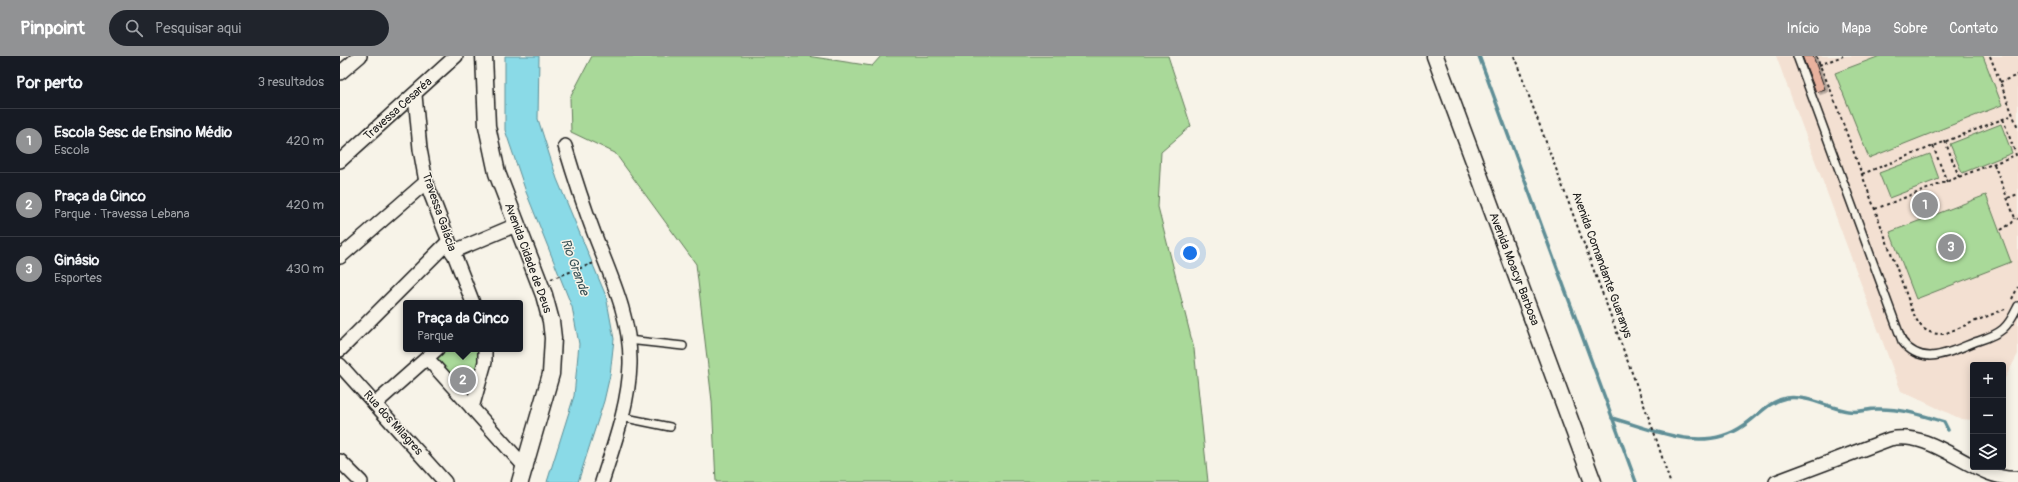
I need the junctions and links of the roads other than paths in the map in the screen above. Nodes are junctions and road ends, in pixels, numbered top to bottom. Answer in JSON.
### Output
{"nodes":[{"id":1,"x":360,"y":56,"type":"edge"},
{"id":2,"x":456,"y":56,"type":"edge"},
{"id":3,"x":484,"y":56,"type":"edge"},
{"id":4,"x":1435,"y":56,"type":"edge"},
{"id":5,"x":1797,"y":56,"type":"edge"},
{"id":6,"x":340,"y":73,"type":"edge"},
{"id":7,"x":415,"y":95,"type":"junction"},
{"id":8,"x":565,"y":146,"type":"dead end"},
{"id":9,"x":340,"y":161,"type":"edge"},
{"id":10,"x":426,"y":182,"type":"junction"},
{"id":11,"x":516,"y":225,"type":"junction"},
{"id":12,"x":450,"y":247,"type":"junction"},
{"id":13,"x":340,"y":257,"type":"edge"},
{"id":14,"x":472,"y":300,"type":"edge"},
{"id":15,"x":2018,"y":306,"type":"edge"},
{"id":16,"x":628,"y":340,"type":"junction"},
{"id":17,"x":683,"y":346,"type":"dead end"},
{"id":18,"x":340,"y":350,"type":"edge"},
{"id":19,"x":434,"y":352,"type":"edge"},
{"id":20,"x":485,"y":352,"type":"edge"},
{"id":21,"x":427,"y":358,"type":"junction"},
{"id":22,"x":340,"y":365,"type":"edge"},
{"id":23,"x":375,"y":404,"type":"junction"},
{"id":24,"x":472,"y":408,"type":"junction"},
{"id":25,"x":621,"y":417,"type":"junction"},
{"id":26,"x":670,"y":428,"type":"dead end"},
{"id":27,"x":340,"y":461,"type":"edge"},
{"id":28,"x":523,"y":475,"type":"edge"},
{"id":29,"x":2018,"y":478,"type":"edge"},
{"id":30,"x":360,"y":482,"type":"edge"},
{"id":31,"x":445,"y":482,"type":"edge"},
{"id":32,"x":602,"y":482,"type":"edge"},
{"id":33,"x":1593,"y":482,"type":"edge"},
{"id":34,"x":1776,"y":482,"type":"edge"}],
"edges":[{"from":1,"to":6,"type":"street"},
{"from":2,"to":7,"type":"street","name":"Travessa Cesaréa"},
{"from":3,"to":11,"type":"street","name":"Avenida Cidade de Deus"},
{"from":4,"to":33,"type":"street","name":"Avenida Moacyr Barbosa"},
{"from":5,"to":15,"type":"lane"},
{"from":7,"to":9,"type":"street","name":"Travessa Cesaréa"},
{"from":7,"to":10,"type":"street","name":"Travessa Galácia"},
{"from":8,"to":16,"type":"street"},
{"from":10,"to":12,"type":"street","name":"Travessa Galácia"},
{"from":10,"to":13,"type":"street"},
{"from":11,"to":12,"type":"street"},
{"from":11,"to":28,"type":"street","name":"Avenida Cidade de Deus"},
{"from":12,"to":14,"type":"street","name":"Travessa Galácia"},
{"from":12,"to":18,"type":"street"},
{"from":16,"to":17,"type":"lane"},
{"from":16,"to":25,"type":"street"},
{"from":19,"to":21,"type":"street"},
{"from":20,"to":24,"type":"street"},
{"from":21,"to":23,"type":"street"},
{"from":21,"to":24,"type":"street"},
{"from":22,"to":23,"type":"street","name":"Rua dos Milagres"},
{"from":23,"to":31,"type":"street","name":"Rua dos Milagres"},
{"from":24,"to":28,"type":"street"},
{"from":25,"to":26,"type":"lane"},
{"from":25,"to":32,"type":"street"},
{"from":27,"to":30,"type":"street"},
{"from":29,"to":34,"type":"street"}]}
